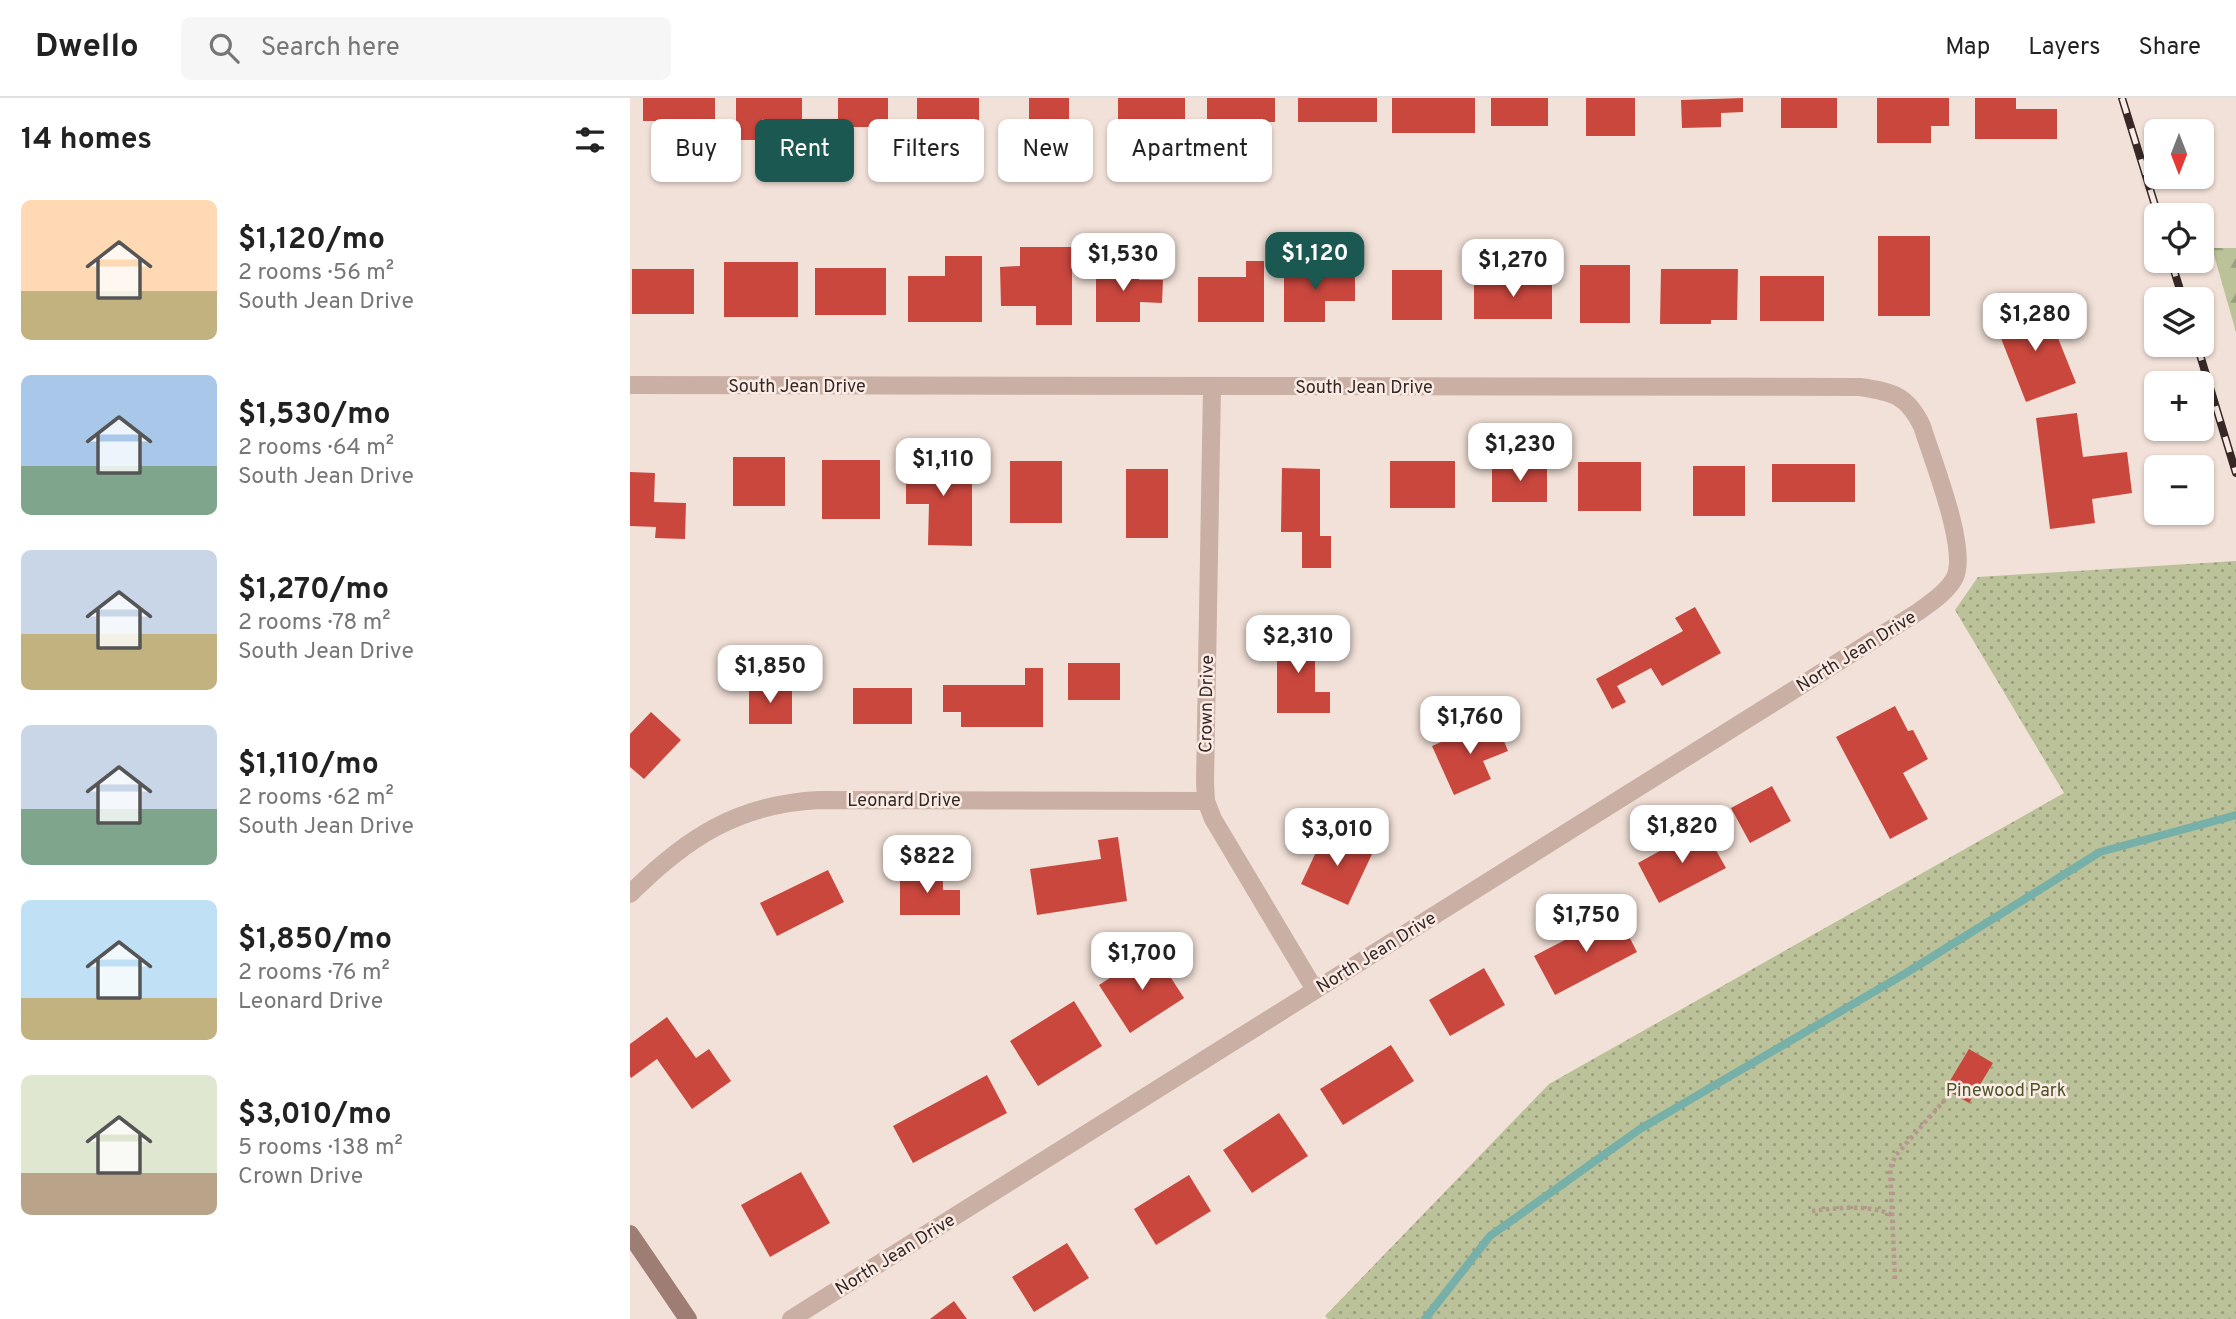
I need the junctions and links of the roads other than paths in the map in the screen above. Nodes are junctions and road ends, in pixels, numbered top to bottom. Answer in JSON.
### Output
{"nodes":[{"id":1,"x":630,"y":385,"type":"edge"},
{"id":2,"x":1212,"y":387,"type":"junction"},
{"id":3,"x":1955,"y":579,"type":"joint"},
{"id":4,"x":1206,"y":801,"type":"junction"},
{"id":5,"x":630,"y":894,"type":"edge"},
{"id":6,"x":1315,"y":990,"type":"junction"},
{"id":7,"x":630,"y":1234,"type":"edge"},
{"id":8,"x":685,"y":1318,"type":"edge"},
{"id":9,"x":791,"y":1319,"type":"edge"}],
"edges":[{"from":1,"to":2,"type":"street","name":"South Jean Drive"},
{"from":2,"to":3,"type":"street","name":"South Jean Drive"},
{"from":2,"to":4,"type":"street","name":"Crown Drive"},
{"from":3,"to":6,"type":"street","name":"North Jean Drive"},
{"from":4,"to":5,"type":"street","name":"Leonard Drive"},
{"from":4,"to":6,"type":"street","name":"Crown Drive"},
{"from":6,"to":9,"type":"street","name":"North Jean Drive"},
{"from":7,"to":8,"type":"main road"}]}
